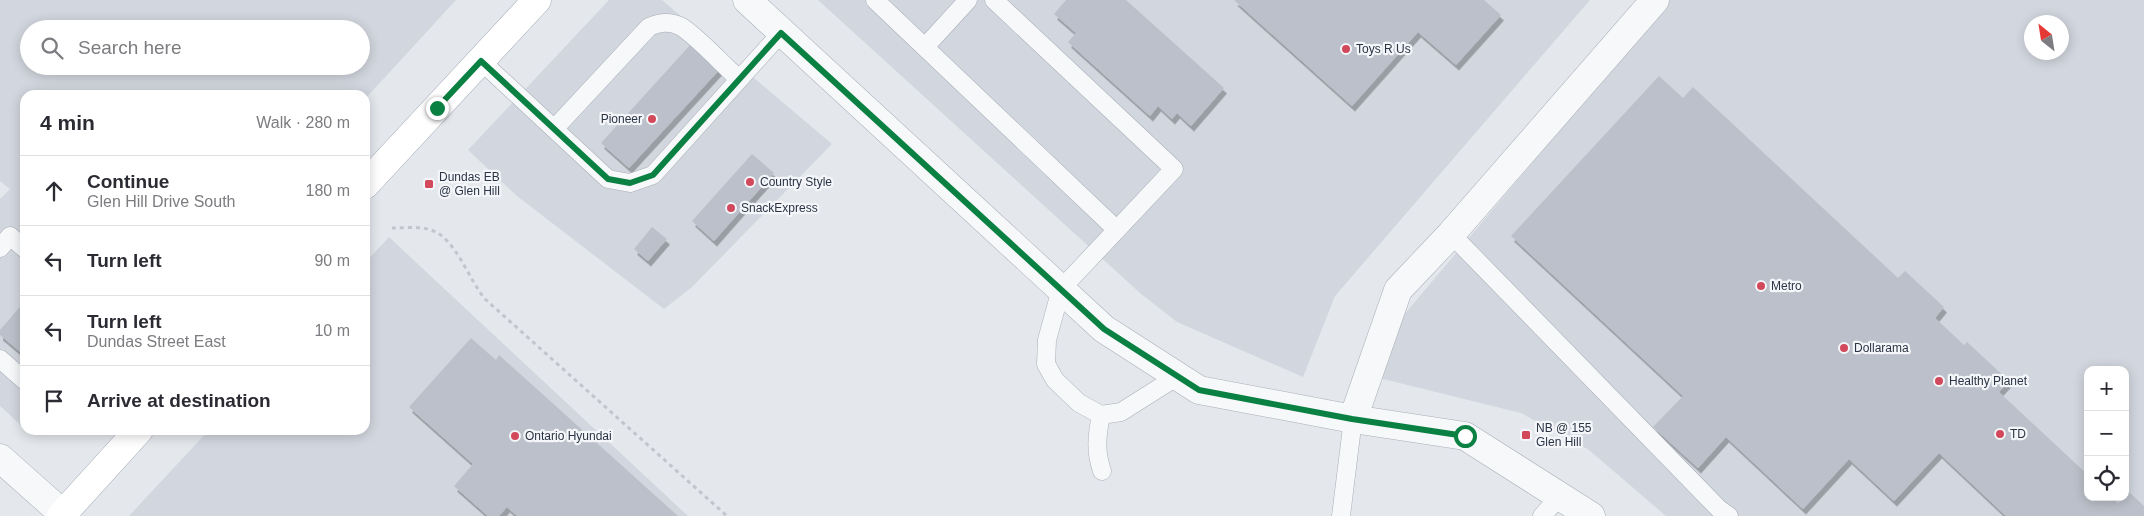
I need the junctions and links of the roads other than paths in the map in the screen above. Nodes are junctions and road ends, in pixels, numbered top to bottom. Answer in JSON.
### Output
{"nodes":[{"id":1,"x":538,"y":0,"type":"edge"},
{"id":2,"x":747,"y":0,"type":"edge"},
{"id":3,"x":875,"y":0,"type":"edge"},
{"id":4,"x":968,"y":0,"type":"edge"},
{"id":5,"x":994,"y":0,"type":"edge"},
{"id":6,"x":1655,"y":0,"type":"edge"},
{"id":7,"x":781,"y":33,"type":"junction"},
{"id":8,"x":925,"y":47,"type":"junction"},
{"id":9,"x":481,"y":61,"type":"junction"},
{"id":10,"x":739,"y":79,"type":"junction"},
{"id":11,"x":554,"y":129,"type":"junction"},
{"id":12,"x":370,"y":180,"type":"edge"},
{"id":13,"x":1117,"y":230,"type":"junction"},
{"id":14,"x":1451,"y":234,"type":"junction"},
{"id":15,"x":20,"y":245,"type":"edge"},
{"id":16,"x":0,"y":248,"type":"edge"},
{"id":17,"x":1061,"y":289,"type":"junction"},
{"id":18,"x":0,"y":359,"type":"edge"},
{"id":19,"x":1178,"y":376,"type":"junction"},
{"id":20,"x":20,"y":377,"type":"edge"},
{"id":21,"x":1101,"y":415,"type":"junction"},
{"id":22,"x":1352,"y":419,"type":"junction"},
{"id":23,"x":134,"y":435,"type":"edge"},
{"id":24,"x":0,"y":458,"type":"edge"},
{"id":25,"x":1102,"y":471,"type":"dead end"},
{"id":26,"x":1560,"y":496,"type":"junction"},
{"id":27,"x":62,"y":515,"type":"edge"},
{"id":28,"x":1341,"y":516,"type":"edge"},
{"id":29,"x":1542,"y":516,"type":"edge"},
{"id":30,"x":1591,"y":516,"type":"edge"},
{"id":31,"x":1729,"y":516,"type":"edge"}],
"edges":[{"from":1,"to":9,"type":"main road"},
{"from":2,"to":7,"type":"street"},
{"from":3,"to":8,"type":"lane"},
{"from":4,"to":8,"type":"lane"},
{"from":5,"to":13,"type":"lane"},
{"from":6,"to":14,"type":"street"},
{"from":7,"to":10,"type":"lane"},
{"from":7,"to":17,"type":"street"},
{"from":8,"to":13,"type":"lane"},
{"from":9,"to":11,"type":"lane"},
{"from":9,"to":12,"type":"main road"},
{"from":10,"to":11,"type":"lane"},
{"from":10,"to":11,"type":"lane"},
{"from":13,"to":17,"type":"lane"},
{"from":14,"to":22,"type":"street"},
{"from":14,"to":31,"type":"lane"},
{"from":15,"to":16,"type":"lane"},
{"from":17,"to":19,"type":"street"},
{"from":17,"to":21,"type":"lane"},
{"from":18,"to":20,"type":"lane"},
{"from":19,"to":21,"type":"lane"},
{"from":19,"to":22,"type":"street"},
{"from":21,"to":25,"type":"lane"},
{"from":22,"to":26,"type":"street"},
{"from":22,"to":28,"type":"lane"},
{"from":23,"to":27,"type":"main road"},
{"from":24,"to":27,"type":"street"},
{"from":26,"to":29,"type":"lane"},
{"from":26,"to":30,"type":"street"}]}
